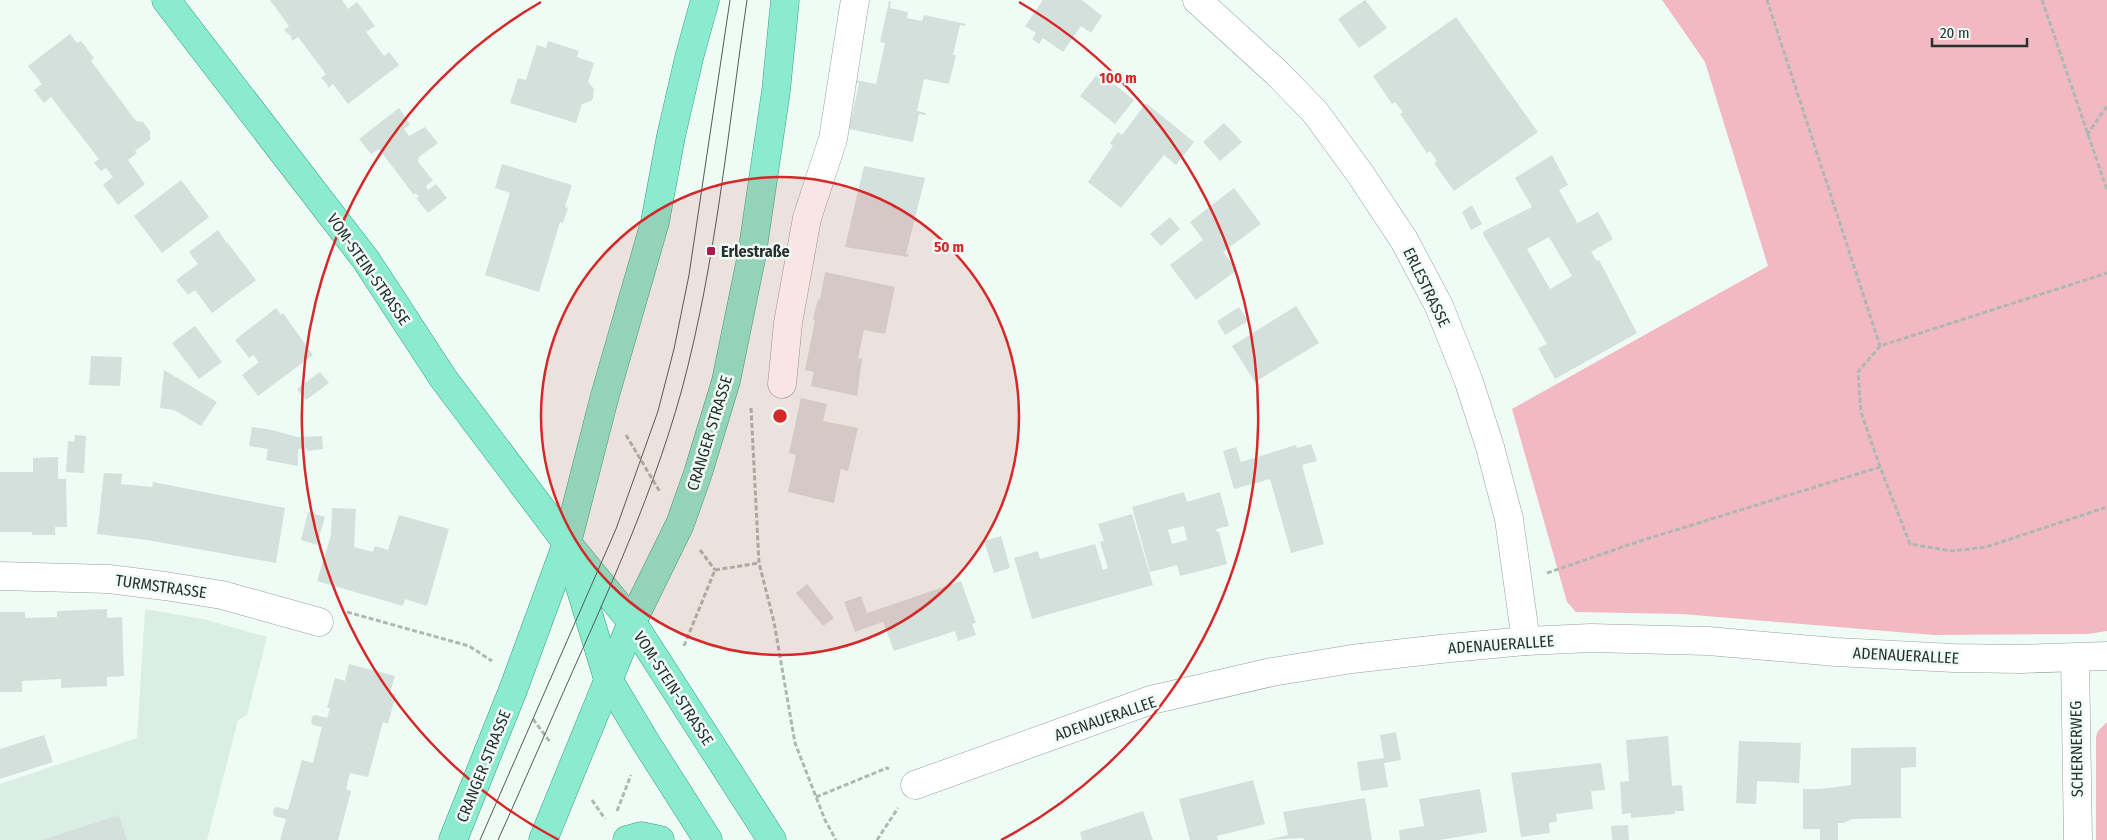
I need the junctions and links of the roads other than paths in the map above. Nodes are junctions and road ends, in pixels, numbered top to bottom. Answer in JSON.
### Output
{"nodes":[{"id":1,"x":166,"y":0,"type":"edge"},
{"id":2,"x":705,"y":0,"type":"edge"},
{"id":3,"x":785,"y":0,"type":"edge"},
{"id":4,"x":855,"y":0,"type":"edge"},
{"id":5,"x":1197,"y":0,"type":"edge"},
{"id":6,"x":782,"y":384,"type":"dead end"},
{"id":7,"x":567,"y":543,"type":"junction"},
{"id":8,"x":0,"y":576,"type":"edge"},
{"id":9,"x":319,"y":622,"type":"road end"},
{"id":10,"x":632,"y":622,"type":"junction"},
{"id":11,"x":1526,"y":641,"type":"junction"},
{"id":12,"x":2107,"y":656,"type":"edge"},
{"id":13,"x":2075,"y":658,"type":"junction"},
{"id":14,"x":608,"y":678,"type":"junction"},
{"id":15,"x":915,"y":785,"type":"road end"},
{"id":16,"x":453,"y":840,"type":"edge"},
{"id":17,"x":543,"y":840,"type":"edge"},
{"id":18,"x":628,"y":840,"type":"edge"},
{"id":19,"x":660,"y":840,"type":"edge"},
{"id":20,"x":708,"y":840,"type":"edge"},
{"id":21,"x":772,"y":840,"type":"edge"},
{"id":22,"x":2078,"y":840,"type":"edge"}],
"edges":[{"from":1,"to":7,"type":"main road","name":"VOM-STEIN-STRASSE"},
{"from":2,"to":7,"type":"main road","name":"CRANGER STRASSE"},
{"from":3,"to":10,"type":"main road","name":"CRANGER STRASSE"},
{"from":4,"to":6,"type":"street"},
{"from":5,"to":11,"type":"street","name":"ERLESTRASSE"},
{"from":7,"to":10,"type":"main road","name":"VOM-STEIN-STRASSE"},
{"from":7,"to":14,"type":"main road","name":"VOM-STEIN-STRASSE"},
{"from":7,"to":16,"type":"main road","name":"CRANGER STRASSE"},
{"from":8,"to":9,"type":"street","name":"TURMSTRASSE"},
{"from":10,"to":14,"type":"main road","name":"CRANGER STRASSE"},
{"from":10,"to":21,"type":"main road","name":"VOM-STEIN-STRASSE"},
{"from":11,"to":13,"type":"street","name":"ADENAUERALLEE"},
{"from":11,"to":15,"type":"street","name":"ADENAUERALLEE"},
{"from":12,"to":13,"type":"street","name":"ADENAUERALLEE"},
{"from":13,"to":22,"type":"street","name":"SCHERNERWEG"},
{"from":14,"to":17,"type":"main road","name":"CRANGER STRASSE"},
{"from":14,"to":20,"type":"main road","name":"VOM-STEIN-STRASSE"},
{"from":18,"to":19,"type":"main road"}]}
